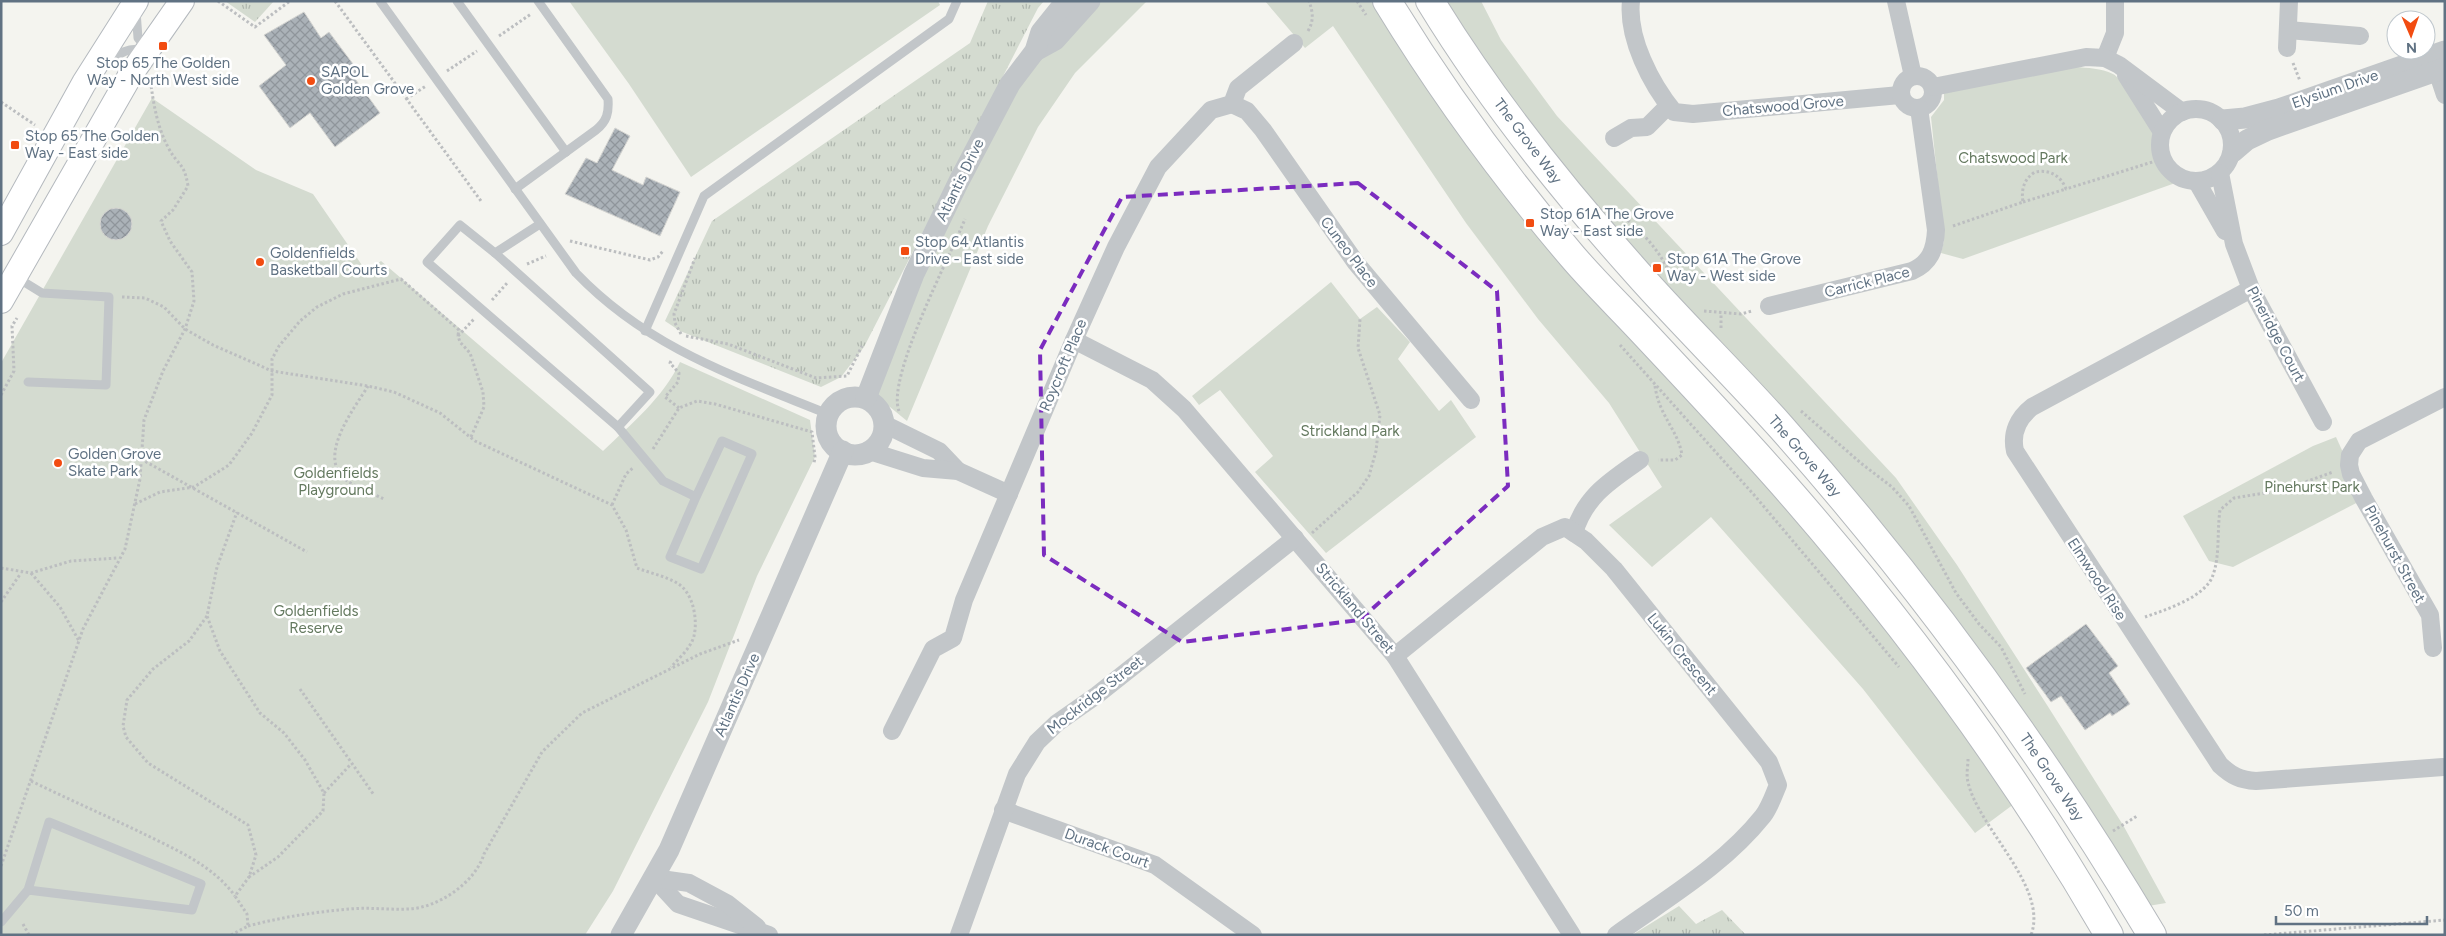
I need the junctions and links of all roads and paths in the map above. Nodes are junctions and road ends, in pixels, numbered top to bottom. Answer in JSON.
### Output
{"nodes":[{"id":1,"x":182,"y":1,"type":"edge"},
{"id":2,"x":218,"y":1,"type":"edge"},
{"id":3,"x":290,"y":1,"type":"edge"},
{"id":4,"x":335,"y":1,"type":"edge"},
{"id":5,"x":380,"y":1,"type":"edge"},
{"id":6,"x":457,"y":1,"type":"edge"},
{"id":7,"x":538,"y":1,"type":"edge"},
{"id":8,"x":957,"y":1,"type":"edge"},
{"id":9,"x":1090,"y":1,"type":"edge"},
{"id":10,"x":1308,"y":1,"type":"edge"},
{"id":11,"x":1387,"y":1,"type":"edge"},
{"id":12,"x":1430,"y":1,"type":"edge"},
{"id":13,"x":1631,"y":1,"type":"edge"},
{"id":14,"x":1896,"y":1,"type":"edge"},
{"id":15,"x":2115,"y":1,"type":"edge"},
{"id":16,"x":2289,"y":1,"type":"edge"},
{"id":17,"x":136,"y":2,"type":"edge"},
{"id":18,"x":1063,"y":2,"type":"edge"},
{"id":19,"x":2360,"y":36,"type":"dead end"},
{"id":20,"x":1294,"y":43,"type":"joint"},
{"id":21,"x":148,"y":50,"type":"junction"},
{"id":22,"x":1035,"y":52,"type":"junction"},
{"id":23,"x":2112,"y":62,"type":"junction"},
{"id":24,"x":2440,"y":62,"type":"edge"},
{"id":25,"x":1913,"y":76,"type":"junction"},
{"id":26,"x":84,"y":83,"type":"junction"},
{"id":27,"x":151,"y":85,"type":"dead end"},
{"id":28,"x":1932,"y":87,"type":"junction"},
{"id":29,"x":1900,"y":94,"type":"junction"},
{"id":30,"x":2445,"y":95,"type":"edge"},
{"id":31,"x":1,"y":102,"type":"edge"},
{"id":32,"x":1232,"y":104,"type":"junction"},
{"id":33,"x":1668,"y":106,"type":"junction"},
{"id":34,"x":1920,"y":108,"type":"junction"},
{"id":35,"x":2182,"y":112,"type":"junction"},
{"id":36,"x":2223,"y":120,"type":"junction"},
{"id":37,"x":35,"y":124,"type":"dead end"},
{"id":38,"x":2162,"y":132,"type":"junction"},
{"id":39,"x":1614,"y":138,"type":"dead end"},
{"id":40,"x":566,"y":152,"type":"junction"},
{"id":41,"x":2233,"y":152,"type":"junction"},
{"id":42,"x":2162,"y":159,"type":"junction"},
{"id":43,"x":2220,"y":173,"type":"junction"},
{"id":44,"x":2198,"y":182,"type":"junction"},
{"id":45,"x":515,"y":189,"type":"junction"},
{"id":46,"x":2066,"y":189,"type":"junction"},
{"id":47,"x":481,"y":201,"type":"dead end"},
{"id":48,"x":2023,"y":202,"type":"junction"},
{"id":49,"x":966,"y":216,"type":"dead end"},
{"id":50,"x":540,"y":224,"type":"junction"},
{"id":51,"x":1936,"y":230,"type":"junction"},
{"id":52,"x":1,"y":233,"type":"edge"},
{"id":53,"x":2234,"y":244,"type":"junction"},
{"id":54,"x":558,"y":248,"type":"junction"},
{"id":55,"x":680,"y":250,"type":"junction"},
{"id":56,"x":495,"y":253,"type":"junction"},
{"id":57,"x":517,"y":273,"type":"junction"},
{"id":58,"x":25,"y":282,"type":"junction"},
{"id":59,"x":2252,"y":289,"type":"junction"},
{"id":60,"x":109,"y":297,"type":"junction"},
{"id":61,"x":1,"y":301,"type":"edge"},
{"id":62,"x":1769,"y":306,"type":"joint"},
{"id":63,"x":483,"y":309,"type":"junction"},
{"id":64,"x":1703,"y":310,"type":"dead end"},
{"id":65,"x":1360,"y":319,"type":"dead end"},
{"id":66,"x":185,"y":329,"type":"junction"},
{"id":67,"x":645,"y":331,"type":"junction"},
{"id":68,"x":458,"y":336,"type":"junction"},
{"id":69,"x":682,"y":336,"type":"junction"},
{"id":70,"x":1074,"y":340,"type":"junction"},
{"id":71,"x":864,"y":343,"type":"dead end"},
{"id":72,"x":675,"y":349,"type":"junction"},
{"id":73,"x":272,"y":371,"type":"junction"},
{"id":74,"x":28,"y":382,"type":"dead end"},
{"id":75,"x":1655,"y":384,"type":"dead end"},
{"id":76,"x":368,"y":386,"type":"junction"},
{"id":77,"x":1,"y":395,"type":"edge"},
{"id":78,"x":2445,"y":397,"type":"edge"},
{"id":79,"x":866,"y":398,"type":"junction"},
{"id":80,"x":1471,"y":400,"type":"dead end"},
{"id":81,"x":679,"y":408,"type":"junction"},
{"id":82,"x":828,"y":414,"type":"junction"},
{"id":83,"x":2323,"y":422,"type":"dead end"},
{"id":84,"x":618,"y":427,"type":"junction"},
{"id":85,"x":892,"y":428,"type":"junction"},
{"id":86,"x":472,"y":438,"type":"junction"},
{"id":87,"x":843,"y":451,"type":"junction"},
{"id":88,"x":869,"y":451,"type":"junction"},
{"id":89,"x":643,"y":458,"type":"junction"},
{"id":90,"x":141,"y":459,"type":"junction"},
{"id":91,"x":1640,"y":460,"type":"joint"},
{"id":92,"x":813,"y":465,"type":"dead end"},
{"id":93,"x":2350,"y":465,"type":"junction"},
{"id":94,"x":958,"y":471,"type":"junction"},
{"id":95,"x":194,"y":487,"type":"junction"},
{"id":96,"x":1009,"y":494,"type":"junction"},
{"id":97,"x":696,"y":497,"type":"junction"},
{"id":98,"x":384,"y":499,"type":"dead end"},
{"id":99,"x":134,"y":504,"type":"junction"},
{"id":100,"x":612,"y":506,"type":"junction"},
{"id":101,"x":237,"y":512,"type":"junction"},
{"id":102,"x":1574,"y":533,"type":"junction"},
{"id":103,"x":1302,"y":536,"type":"junction"},
{"id":104,"x":307,"y":552,"type":"dead end"},
{"id":105,"x":118,"y":558,"type":"junction"},
{"id":106,"x":1,"y":568,"type":"edge"},
{"id":107,"x":21,"y":573,"type":"junction"},
{"id":108,"x":31,"y":573,"type":"junction"},
{"id":109,"x":1,"y":602,"type":"edge"},
{"id":110,"x":207,"y":616,"type":"junction"},
{"id":111,"x":2126,"y":622,"type":"junction"},
{"id":112,"x":744,"y":634,"type":"dead end"},
{"id":113,"x":79,"y":641,"type":"junction"},
{"id":114,"x":2434,"y":648,"type":"dead end"},
{"id":115,"x":1395,"y":656,"type":"junction"},
{"id":116,"x":669,"y":670,"type":"junction"},
{"id":117,"x":300,"y":689,"type":"dead end"},
{"id":118,"x":1974,"y":729,"type":"junction"},
{"id":119,"x":892,"y":730,"type":"dead end"},
{"id":120,"x":351,"y":764,"type":"junction"},
{"id":121,"x":2443,"y":767,"type":"dead end"},
{"id":122,"x":31,"y":781,"type":"junction"},
{"id":123,"x":324,"y":793,"type":"junction"},
{"id":124,"x":374,"y":795,"type":"dead end"},
{"id":125,"x":1003,"y":810,"type":"junction"},
{"id":126,"x":1,"y":866,"type":"edge"},
{"id":127,"x":249,"y":877,"type":"junction"},
{"id":128,"x":654,"y":878,"type":"junction"},
{"id":129,"x":28,"y":890,"type":"junction"},
{"id":130,"x":235,"y":896,"type":"junction"},
{"id":131,"x":2445,"y":920,"type":"edge"},
{"id":132,"x":1,"y":922,"type":"edge"},
{"id":133,"x":23,"y":924,"type":"dead end"},
{"id":134,"x":248,"y":926,"type":"junction"},
{"id":135,"x":766,"y":934,"type":"edge"},
{"id":136,"x":29,"y":935,"type":"edge"},
{"id":137,"x":231,"y":935,"type":"edge"},
{"id":138,"x":622,"y":935,"type":"edge"},
{"id":139,"x":959,"y":935,"type":"edge"},
{"id":140,"x":1253,"y":935,"type":"edge"},
{"id":141,"x":1572,"y":935,"type":"edge"},
{"id":142,"x":1616,"y":935,"type":"edge"},
{"id":143,"x":2031,"y":935,"type":"edge"},
{"id":144,"x":2109,"y":935,"type":"edge"},
{"id":145,"x":2152,"y":935,"type":"edge"},
{"id":146,"x":2264,"y":935,"type":"edge"}],
"edges":[{"from":1,"to":21,"type":"main road"},
{"from":2,"to":3,"type":"path"},
{"from":4,"to":47,"type":"path"},
{"from":5,"to":45,"type":"lane"},
{"from":6,"to":40,"type":"lane"},
{"from":7,"to":40,"type":"lane"},
{"from":8,"to":55,"type":"lane"},
{"from":9,"to":22,"type":"street","name":"Atlantis Drive"},
{"from":10,"to":20,"type":"path"},
{"from":11,"to":118,"type":"main road"},
{"from":12,"to":145,"type":"main road","name":"The Grove Way"},
{"from":13,"to":33,"type":"street"},
{"from":14,"to":25,"type":"street"},
{"from":15,"to":23,"type":"street"},
{"from":16,"to":19,"type":"street"},
{"from":17,"to":21,"type":"lane"},
{"from":17,"to":26,"type":"main road"},
{"from":18,"to":22,"type":"street","name":"Atlantis Drive"},
{"from":20,"to":32,"type":"street"},
{"from":21,"to":26,"type":"lane"},
{"from":21,"to":58,"type":"main road"},
{"from":22,"to":79,"type":"street","name":"Atlantis Drive"},
{"from":23,"to":28,"type":"street"},
{"from":23,"to":35,"type":"street"},
{"from":23,"to":38,"type":"street"},
{"from":24,"to":30,"type":"street"},
{"from":24,"to":36,"type":"street","name":"Elysium Drive"},
{"from":24,"to":41,"type":"street","name":"Elysium Drive"},
{"from":25,"to":28,"type":"street"},
{"from":25,"to":29,"type":"street"},
{"from":26,"to":52,"type":"main road"},
{"from":27,"to":66,"type":"path"},
{"from":28,"to":34,"type":"street"},
{"from":29,"to":33,"type":"street","name":"Chatswood Grove"},
{"from":29,"to":34,"type":"street"},
{"from":31,"to":37,"type":"path"},
{"from":32,"to":70,"type":"street","name":"Roycroft Place"},
{"from":32,"to":80,"type":"street","name":"Cuneo Place"},
{"from":33,"to":39,"type":"street"},
{"from":34,"to":51,"type":"street","name":"Carrick Place"},
{"from":35,"to":36,"type":"street"},
{"from":35,"to":38,"type":"street"},
{"from":36,"to":41,"type":"street"},
{"from":38,"to":42,"type":"street"},
{"from":40,"to":45,"type":"lane"},
{"from":41,"to":43,"type":"street"},
{"from":42,"to":44,"type":"street"},
{"from":42,"to":46,"type":"path"},
{"from":43,"to":44,"type":"street"},
{"from":43,"to":53,"type":"street","name":"Pineridge Court"},
{"from":44,"to":53,"type":"street","name":"Pineridge Court"},
{"from":45,"to":50,"type":"lane"},
{"from":46,"to":48,"type":"path"},
{"from":46,"to":48,"type":"path"},
{"from":48,"to":51,"type":"path"},
{"from":49,"to":85,"type":"path"},
{"from":50,"to":54,"type":"lane"},
{"from":50,"to":56,"type":"lane"},
{"from":51,"to":62,"type":"street","name":"Carrick Place"},
{"from":53,"to":59,"type":"street","name":"Pineridge Court"},
{"from":54,"to":55,"type":"path"},
{"from":54,"to":57,"type":"path"},
{"from":54,"to":67,"type":"lane"},
{"from":55,"to":67,"type":"lane"},
{"from":55,"to":69,"type":"path"},
{"from":56,"to":57,"type":"lane"},
{"from":56,"to":63,"type":"lane"},
{"from":57,"to":63,"type":"path"},
{"from":57,"to":84,"type":"lane"},
{"from":58,"to":60,"type":"lane"},
{"from":58,"to":61,"type":"main road"},
{"from":58,"to":77,"type":"path"},
{"from":59,"to":83,"type":"street","name":"Pineridge Court"},
{"from":59,"to":111,"type":"street","name":"Elmwood Rise"},
{"from":60,"to":66,"type":"path"},
{"from":60,"to":74,"type":"lane"},
{"from":62,"to":64,"type":"path"},
{"from":63,"to":68,"type":"path"},
{"from":63,"to":84,"type":"lane"},
{"from":65,"to":103,"type":"path"},
{"from":66,"to":73,"type":"path"},
{"from":66,"to":90,"type":"path"},
{"from":67,"to":72,"type":"lane"},
{"from":68,"to":73,"type":"path"},
{"from":68,"to":86,"type":"path"},
{"from":69,"to":71,"type":"path"},
{"from":69,"to":72,"type":"path"},
{"from":70,"to":96,"type":"street","name":"Roycroft Place"},
{"from":70,"to":103,"type":"street","name":"Strickland Street"},
{"from":72,"to":81,"type":"path"},
{"from":72,"to":82,"type":"lane"},
{"from":73,"to":76,"type":"path"},
{"from":73,"to":95,"type":"path"},
{"from":75,"to":91,"type":"path"},
{"from":76,"to":86,"type":"path"},
{"from":76,"to":98,"type":"path"},
{"from":78,"to":93,"type":"street"},
{"from":79,"to":82,"type":"street"},
{"from":79,"to":85,"type":"street"},
{"from":81,"to":89,"type":"path"},
{"from":81,"to":92,"type":"path"},
{"from":82,"to":87,"type":"street"},
{"from":84,"to":89,"type":"lane"},
{"from":85,"to":88,"type":"street"},
{"from":85,"to":94,"type":"street"},
{"from":86,"to":100,"type":"path"},
{"from":87,"to":88,"type":"street"},
{"from":87,"to":128,"type":"street","name":"Atlantis Drive"},
{"from":88,"to":94,"type":"street"},
{"from":89,"to":97,"type":"lane"},
{"from":89,"to":100,"type":"path"},
{"from":90,"to":95,"type":"path"},
{"from":90,"to":99,"type":"path"},
{"from":91,"to":102,"type":"street"},
{"from":93,"to":111,"type":"path"},
{"from":93,"to":114,"type":"street","name":"Pinehurst Street"},
{"from":94,"to":96,"type":"street"},
{"from":95,"to":99,"type":"path"},
{"from":95,"to":101,"type":"path"},
{"from":96,"to":119,"type":"street","name":"Roycroft Place"},
{"from":97,"to":97,"type":"lane"},
{"from":99,"to":105,"type":"path"},
{"from":100,"to":116,"type":"path"},
{"from":101,"to":104,"type":"path"},
{"from":101,"to":110,"type":"path"},
{"from":102,"to":115,"type":"street"},
{"from":102,"to":142,"type":"street","name":"Lukin Crescent"},
{"from":103,"to":115,"type":"street","name":"Strickland Street"},
{"from":103,"to":125,"type":"street","name":"Mockridge Street"},
{"from":105,"to":108,"type":"path"},
{"from":105,"to":113,"type":"path"},
{"from":106,"to":107,"type":"path"},
{"from":107,"to":108,"type":"path"},
{"from":107,"to":109,"type":"path"},
{"from":108,"to":113,"type":"path"},
{"from":110,"to":123,"type":"path"},
{"from":110,"to":127,"type":"path"},
{"from":111,"to":121,"type":"street","name":"Elmwood Rise"},
{"from":112,"to":116,"type":"path"},
{"from":113,"to":122,"type":"path"},
{"from":115,"to":141,"type":"street","name":"Strickland Street"},
{"from":116,"to":134,"type":"path"},
{"from":117,"to":120,"type":"path"},
{"from":118,"to":143,"type":"path"},
{"from":118,"to":144,"type":"main road"},
{"from":120,"to":123,"type":"path"},
{"from":120,"to":124,"type":"path"},
{"from":122,"to":126,"type":"path"},
{"from":122,"to":130,"type":"path"},
{"from":123,"to":127,"type":"path"},
{"from":125,"to":139,"type":"street","name":"Mockridge Street"},
{"from":125,"to":140,"type":"street","name":"Durack Court"},
{"from":127,"to":130,"type":"path"},
{"from":128,"to":135,"type":"street"},
{"from":128,"to":138,"type":"street","name":"Atlantis Drive"},
{"from":129,"to":129,"type":"lane"},
{"from":129,"to":132,"type":"lane"},
{"from":130,"to":134,"type":"path"},
{"from":131,"to":146,"type":"path"},
{"from":133,"to":136,"type":"path"},
{"from":134,"to":137,"type":"path"}]}
